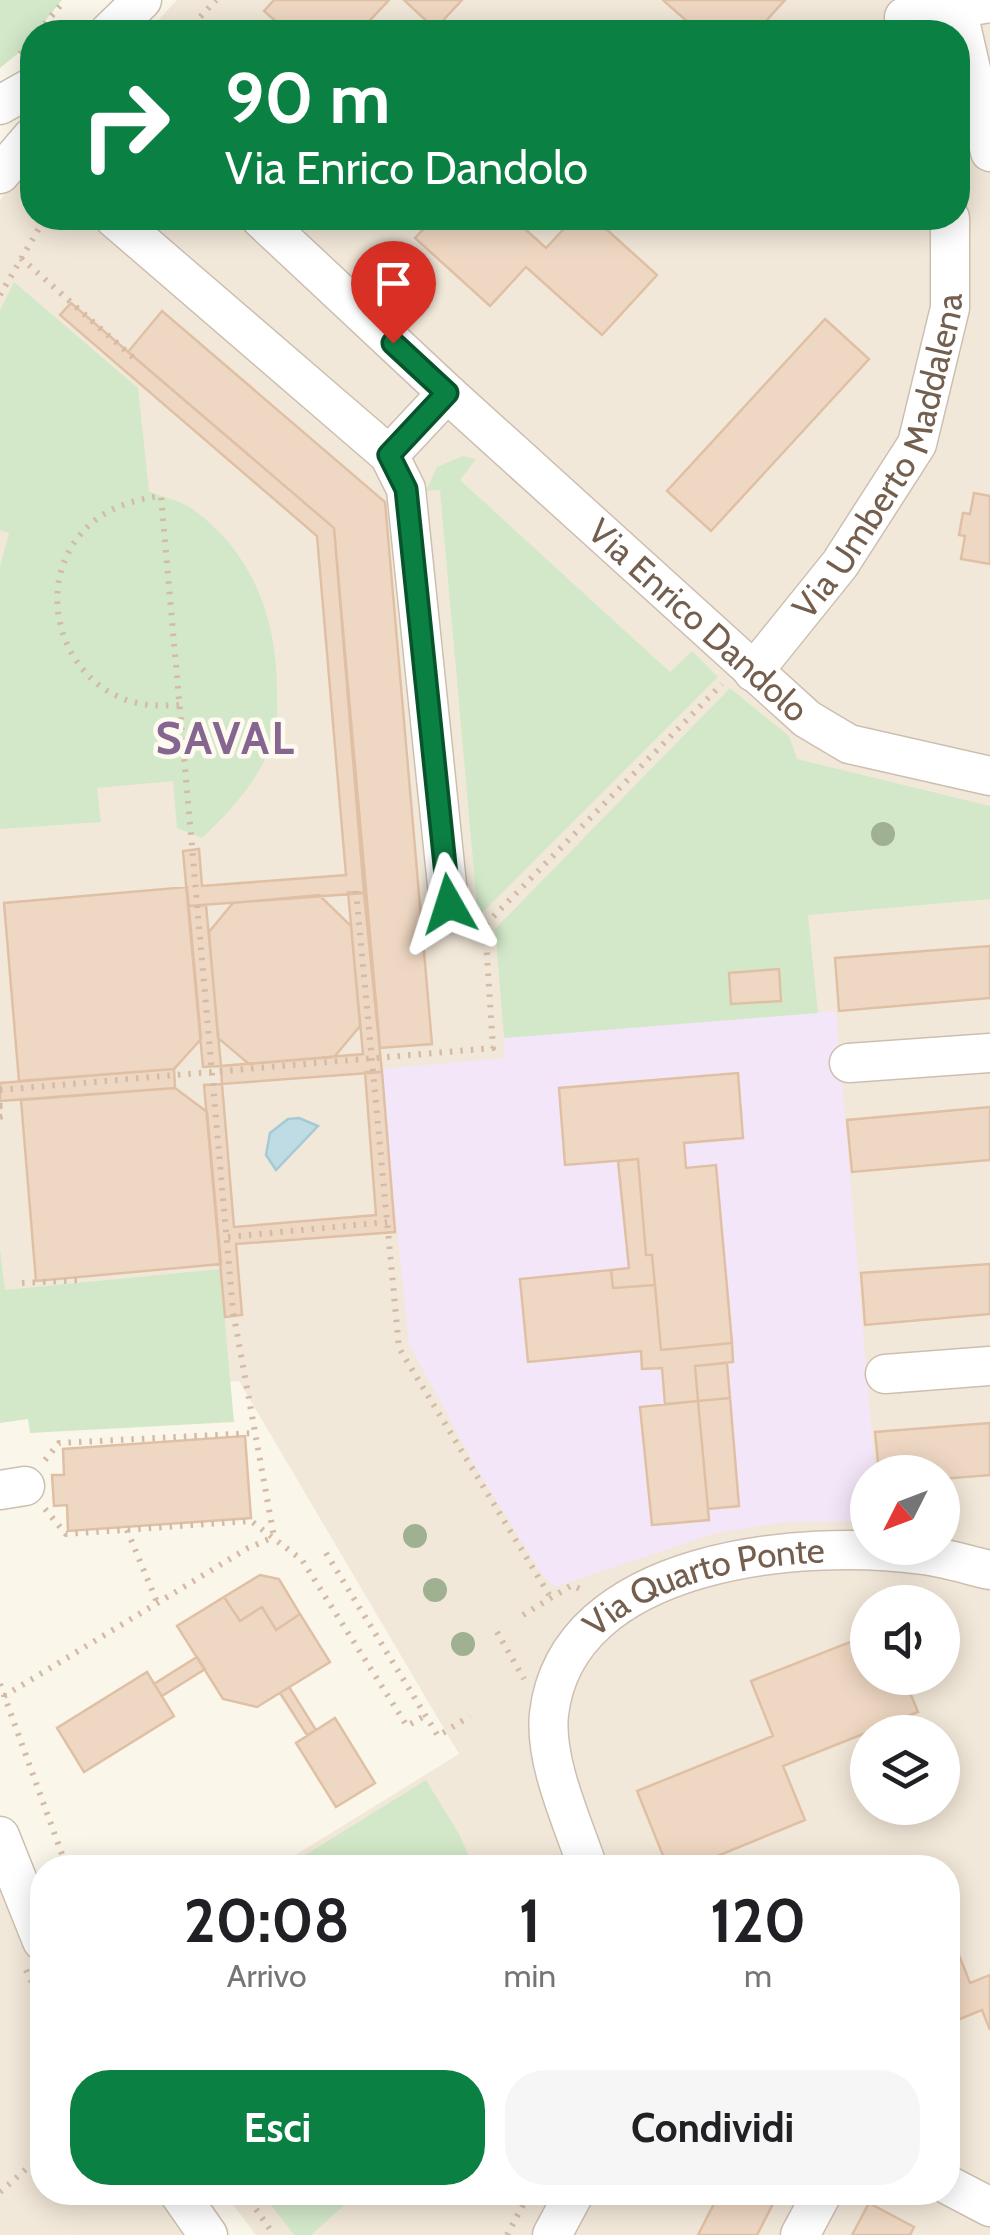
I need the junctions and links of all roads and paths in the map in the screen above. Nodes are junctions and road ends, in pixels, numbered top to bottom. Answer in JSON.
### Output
{"nodes":[{"id":1,"x":65,"y":0,"type":"edge"},
{"id":2,"x":142,"y":0,"type":"edge"},
{"id":3,"x":216,"y":0,"type":"edge"},
{"id":4,"x":974,"y":6,"type":"edge"},
{"id":5,"x":904,"y":16,"type":"edge"},
{"id":6,"x":48,"y":20,"type":"edge"},
{"id":7,"x":121,"y":20,"type":"edge"},
{"id":8,"x":197,"y":20,"type":"edge"},
{"id":9,"x":20,"y":152,"type":"edge"},
{"id":10,"x":990,"y":152,"type":"edge"},
{"id":11,"x":0,"y":174,"type":"edge"},
{"id":12,"x":38,"y":230,"type":"edge"},
{"id":13,"x":128,"y":230,"type":"edge"},
{"id":14,"x":273,"y":230,"type":"edge"},
{"id":15,"x":950,"y":230,"type":"edge"},
{"id":16,"x":20,"y":258,"type":"junction"},
{"id":17,"x":0,"y":296,"type":"edge"},
{"id":18,"x":136,"y":360,"type":"dead end"},
{"id":19,"x":447,"y":393,"type":"junction"},
{"id":20,"x":389,"y":455,"type":"junction"},
{"id":21,"x":740,"y":676,"type":"junction"},
{"id":22,"x":179,"y":706,"type":"junction"},
{"id":23,"x":990,"y":776,"type":"edge"},
{"id":24,"x":356,"y":891,"type":"dead end"},
{"id":25,"x":449,"y":904,"type":"dead end"},
{"id":26,"x":990,"y":1053,"type":"edge"},
{"id":27,"x":371,"y":1060,"type":"junction"},
{"id":28,"x":850,"y":1063,"type":"dead end"},
{"id":29,"x":214,"y":1074,"type":"junction"},
{"id":30,"x":0,"y":1090,"type":"edge"},
{"id":31,"x":387,"y":1222,"type":"junction"},
{"id":32,"x":228,"y":1237,"type":"junction"},
{"id":33,"x":84,"y":1280,"type":"dead end"},
{"id":34,"x":22,"y":1283,"type":"dead end"},
{"id":35,"x":990,"y":1366,"type":"edge"},
{"id":36,"x":884,"y":1374,"type":"dead end"},
{"id":37,"x":256,"y":1432,"type":"junction"},
{"id":38,"x":13,"y":1488,"type":"edge"},
{"id":39,"x":127,"y":1530,"type":"junction"},
{"id":40,"x":274,"y":1537,"type":"junction"},
{"id":41,"x":326,"y":1553,"type":"dead end"},
{"id":42,"x":990,"y":1570,"type":"edge"},
{"id":43,"x":551,"y":1598,"type":"dead end"},
{"id":44,"x":158,"y":1602,"type":"junction"},
{"id":45,"x":0,"y":1684,"type":"edge"},
{"id":46,"x":4,"y":1696,"type":"junction"},
{"id":47,"x":426,"y":1714,"type":"junction"},
{"id":48,"x":470,"y":1716,"type":"dead end"},
{"id":49,"x":0,"y":1836,"type":"edge"},
{"id":50,"x":61,"y":1855,"type":"edge"},
{"id":51,"x":583,"y":1855,"type":"edge"},
{"id":52,"x":30,"y":1911,"type":"edge"},
{"id":53,"x":30,"y":2165,"type":"edge"},
{"id":54,"x":960,"y":2191,"type":"edge"},
{"id":55,"x":0,"y":2192,"type":"edge"},
{"id":56,"x":187,"y":2205,"type":"edge"},
{"id":57,"x":253,"y":2205,"type":"edge"},
{"id":58,"x":523,"y":2205,"type":"edge"},
{"id":59,"x":568,"y":2205,"type":"edge"},
{"id":60,"x":816,"y":2205,"type":"edge"},
{"id":61,"x":990,"y":2207,"type":"edge"},
{"id":62,"x":208,"y":2235,"type":"edge"},
{"id":63,"x":274,"y":2235,"type":"edge"},
{"id":64,"x":507,"y":2235,"type":"edge"},
{"id":65,"x":552,"y":2235,"type":"edge"},
{"id":66,"x":800,"y":2235,"type":"edge"}],
"edges":[{"from":1,"to":6,"type":"path"},
{"from":2,"to":7,"type":"street"},
{"from":3,"to":8,"type":"path"},
{"from":4,"to":5,"type":"street"},
{"from":4,"to":10,"type":"street"},
{"from":9,"to":11,"type":"street"},
{"from":12,"to":16,"type":"path"},
{"from":13,"to":20,"type":"street"},
{"from":14,"to":19,"type":"street","name":"Via Enrico Dandolo"},
{"from":15,"to":21,"type":"street","name":"Via Umberto Maddalena"},
{"from":16,"to":17,"type":"path"},
{"from":16,"to":18,"type":"path"},
{"from":19,"to":20,"type":"street"},
{"from":19,"to":21,"type":"street","name":"Via Enrico Dandolo"},
{"from":20,"to":25,"type":"street"},
{"from":21,"to":23,"type":"street","name":"Via Enrico Dandolo"},
{"from":21,"to":27,"type":"path"},
{"from":22,"to":22,"type":"path"},
{"from":22,"to":29,"type":"path"},
{"from":24,"to":27,"type":"path"},
{"from":26,"to":28,"type":"street"},
{"from":27,"to":29,"type":"path"},
{"from":27,"to":31,"type":"path"},
{"from":29,"to":30,"type":"path"},
{"from":29,"to":32,"type":"path"},
{"from":31,"to":32,"type":"path"},
{"from":31,"to":43,"type":"path"},
{"from":32,"to":37,"type":"path"},
{"from":33,"to":34,"type":"path"},
{"from":35,"to":36,"type":"street"},
{"from":37,"to":38,"type":"path"},
{"from":37,"to":40,"type":"path"},
{"from":38,"to":39,"type":"path"},
{"from":39,"to":40,"type":"path"},
{"from":39,"to":44,"type":"path"},
{"from":40,"to":44,"type":"path"},
{"from":40,"to":47,"type":"path"},
{"from":41,"to":47,"type":"path"},
{"from":42,"to":51,"type":"street","name":"Via Quarto Ponte"},
{"from":44,"to":46,"type":"path"},
{"from":45,"to":46,"type":"path"},
{"from":46,"to":50,"type":"path"},
{"from":47,"to":48,"type":"path"},
{"from":49,"to":52,"type":"street"},
{"from":53,"to":55,"type":"path"},
{"from":54,"to":61,"type":"street"},
{"from":56,"to":62,"type":"street"},
{"from":57,"to":63,"type":"path"},
{"from":58,"to":64,"type":"path"},
{"from":59,"to":65,"type":"street"},
{"from":60,"to":66,"type":"street"}]}
